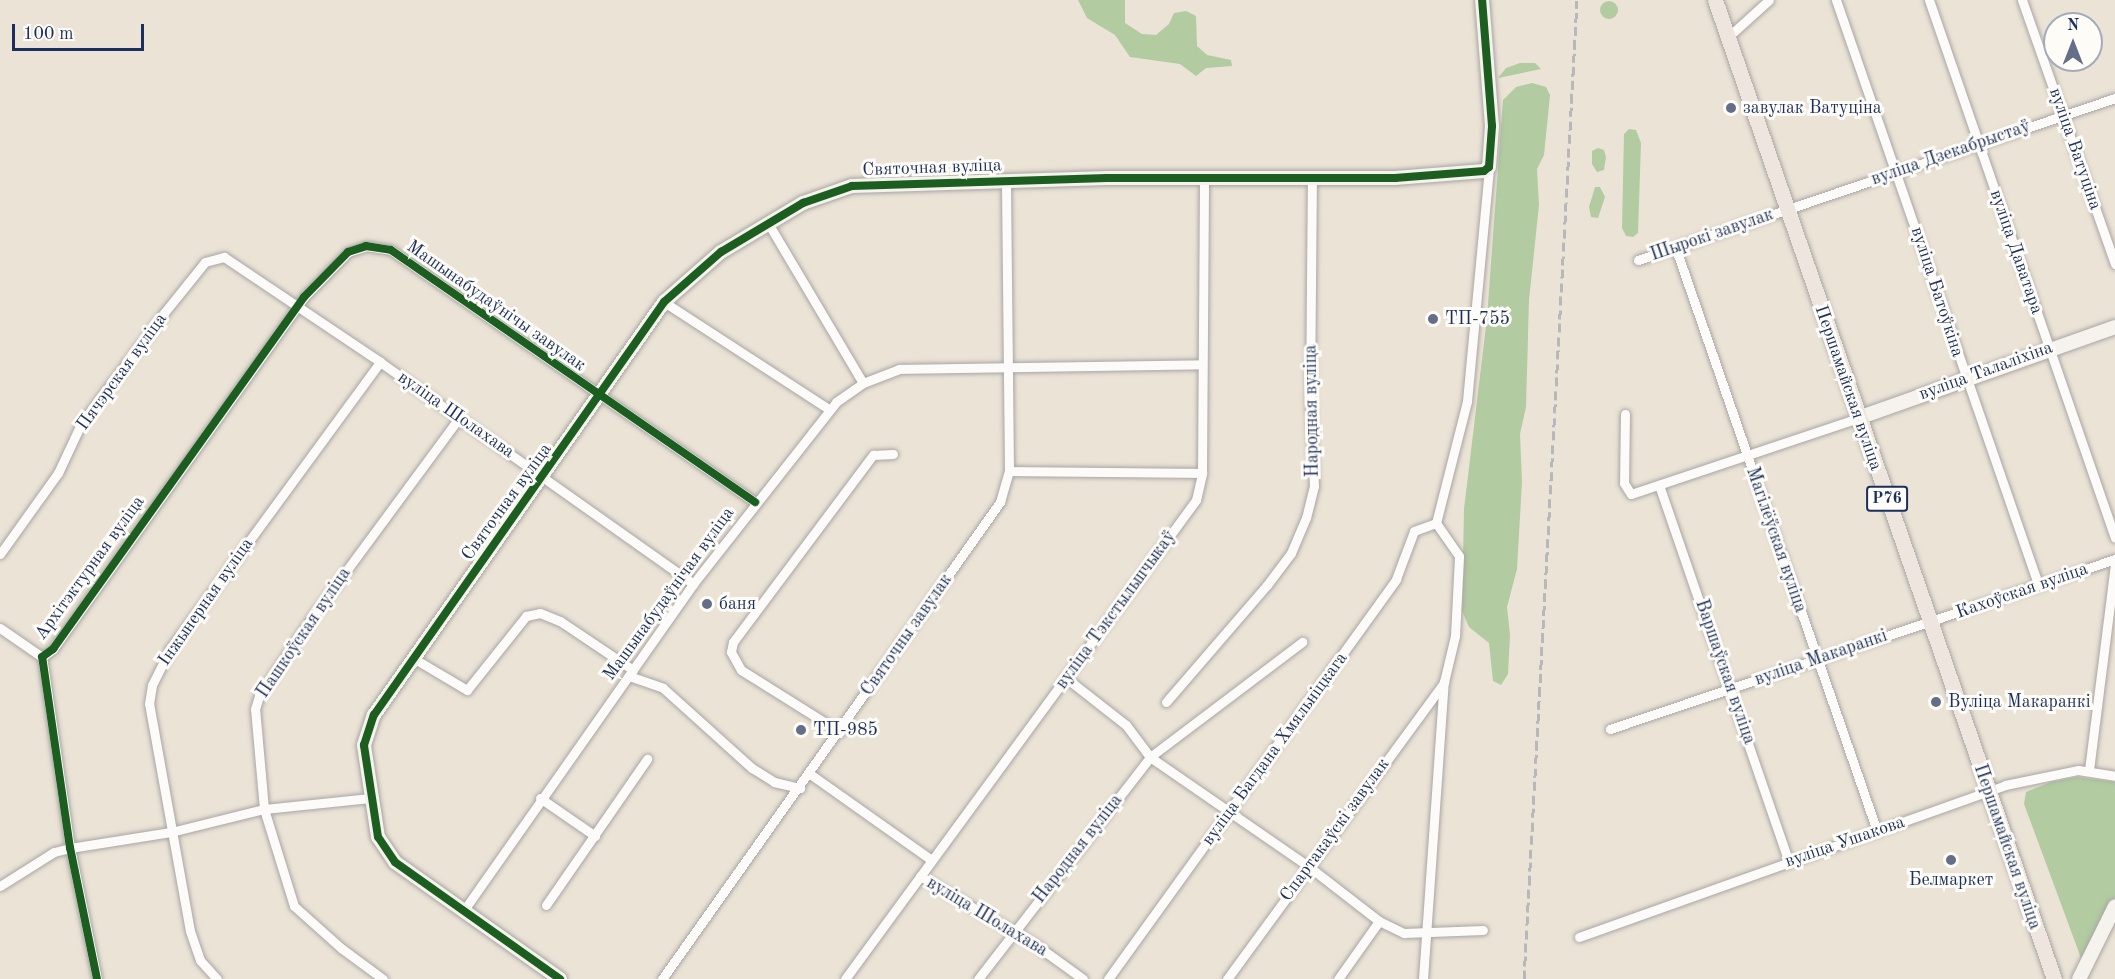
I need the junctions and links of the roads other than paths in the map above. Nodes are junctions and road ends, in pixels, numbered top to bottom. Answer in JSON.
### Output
{"nodes":[{"id":1,"x":1482,"y":0,"type":"edge"},
{"id":2,"x":1715,"y":0,"type":"edge"},
{"id":3,"x":1769,"y":0,"type":"edge"},
{"id":4,"x":1836,"y":0,"type":"edge"},
{"id":5,"x":1929,"y":0,"type":"edge"},
{"id":6,"x":2022,"y":0,"type":"edge"},
{"id":7,"x":1728,"y":37,"type":"junction"},
{"id":8,"x":2115,"y":98,"type":"edge"},
{"id":9,"x":2063,"y":115,"type":"junction"},
{"id":10,"x":1979,"y":144,"type":"junction"},
{"id":11,"x":1489,"y":167,"type":"junction"},
{"id":12,"x":1896,"y":171,"type":"junction"},
{"id":13,"x":1204,"y":178,"type":"junction"},
{"id":14,"x":1312,"y":178,"type":"junction"},
{"id":15,"x":1006,"y":180,"type":"junction"},
{"id":16,"x":1787,"y":209,"type":"junction"},
{"id":17,"x":768,"y":223,"type":"junction"},
{"id":18,"x":366,"y":246,"type":"joint"},
{"id":19,"x":1676,"y":249,"type":"junction"},
{"id":20,"x":214,"y":257,"type":"joint"},
{"id":21,"x":1638,"y":260,"type":"dead end"},
{"id":22,"x":2115,"y":264,"type":"edge"},
{"id":23,"x":664,"y":302,"type":"junction"},
{"id":24,"x":297,"y":307,"type":"junction"},
{"id":25,"x":2115,"y":327,"type":"edge"},
{"id":26,"x":2049,"y":349,"type":"junction"},
{"id":27,"x":380,"y":362,"type":"junction"},
{"id":28,"x":1202,"y":364,"type":"junction"},
{"id":29,"x":1007,"y":370,"type":"junction"},
{"id":30,"x":1966,"y":378,"type":"junction"},
{"id":31,"x":863,"y":383,"type":"junction"},
{"id":32,"x":600,"y":398,"type":"junction"},
{"id":33,"x":827,"y":408,"type":"junction"},
{"id":34,"x":1625,"y":414,"type":"dead end"},
{"id":35,"x":1858,"y":417,"type":"junction"},
{"id":36,"x":459,"y":418,"type":"junction"},
{"id":37,"x":893,"y":454,"type":"dead end"},
{"id":38,"x":1746,"y":455,"type":"junction"},
{"id":39,"x":1009,"y":471,"type":"junction"},
{"id":40,"x":1202,"y":473,"type":"junction"},
{"id":41,"x":544,"y":476,"type":"junction"},
{"id":42,"x":1659,"y":485,"type":"junction"},
{"id":43,"x":755,"y":502,"type":"junction"},
{"id":44,"x":1436,"y":523,"type":"junction"},
{"id":45,"x":2115,"y":538,"type":"edge"},
{"id":46,"x":0,"y":554,"type":"edge"},
{"id":47,"x":2115,"y":559,"type":"edge"},
{"id":48,"x":2115,"y":564,"type":"edge"},
{"id":49,"x":693,"y":584,"type":"junction"},
{"id":50,"x":2038,"y":584,"type":"junction"},
{"id":51,"x":1929,"y":622,"type":"junction"},
{"id":52,"x":0,"y":628,"type":"edge"},
{"id":53,"x":1302,"y":642,"type":"dead end"},
{"id":54,"x":42,"y":657,"type":"junction"},
{"id":55,"x":413,"y":658,"type":"junction"},
{"id":56,"x":1817,"y":660,"type":"junction"},
{"id":57,"x":631,"y":673,"type":"junction"},
{"id":58,"x":1066,"y":678,"type":"junction"},
{"id":59,"x":1443,"y":682,"type":"junction"},
{"id":60,"x":1731,"y":689,"type":"junction"},
{"id":61,"x":1166,"y":702,"type":"dead end"},
{"id":62,"x":1610,"y":729,"type":"dead end"},
{"id":63,"x":840,"y":732,"type":"junction"},
{"id":64,"x":1150,"y":756,"type":"junction"},
{"id":65,"x":647,"y":759,"type":"dead end"},
{"id":66,"x":2089,"y":770,"type":"junction"},
{"id":67,"x":810,"y":774,"type":"junction"},
{"id":68,"x":2115,"y":776,"type":"edge"},
{"id":69,"x":800,"y":788,"type":"junction"},
{"id":70,"x":1988,"y":791,"type":"junction"},
{"id":71,"x":370,"y":798,"type":"junction"},
{"id":72,"x":540,"y":798,"type":"junction"},
{"id":73,"x":264,"y":809,"type":"junction"},
{"id":74,"x":1231,"y":812,"type":"junction"},
{"id":75,"x":1877,"y":831,"type":"junction"},
{"id":76,"x":171,"y":832,"type":"junction"},
{"id":77,"x":595,"y":836,"type":"junction"},
{"id":78,"x":70,"y":848,"type":"junction"},
{"id":79,"x":930,"y":859,"type":"junction"},
{"id":80,"x":1788,"y":860,"type":"junction"},
{"id":81,"x":1308,"y":866,"type":"junction"},
{"id":82,"x":920,"y":876,"type":"junction"},
{"id":83,"x":0,"y":886,"type":"edge"},
{"id":84,"x":546,"y":905,"type":"dead end"},
{"id":85,"x":2115,"y":906,"type":"edge"},
{"id":86,"x":464,"y":910,"type":"junction"},
{"id":87,"x":1379,"y":921,"type":"junction"},
{"id":88,"x":1484,"y":930,"type":"dead end"},
{"id":89,"x":1427,"y":933,"type":"junction"},
{"id":90,"x":1012,"y":934,"type":"junction"},
{"id":91,"x":1579,"y":937,"type":"dead end"},
{"id":92,"x":556,"y":978,"type":"edge"},
{"id":93,"x":97,"y":979,"type":"edge"},
{"id":94,"x":217,"y":979,"type":"edge"},
{"id":95,"x":383,"y":979,"type":"edge"},
{"id":96,"x":662,"y":979,"type":"edge"},
{"id":97,"x":845,"y":979,"type":"edge"},
{"id":98,"x":978,"y":979,"type":"edge"},
{"id":99,"x":1083,"y":979,"type":"edge"},
{"id":100,"x":1108,"y":979,"type":"edge"},
{"id":101,"x":1227,"y":979,"type":"edge"},
{"id":102,"x":1338,"y":979,"type":"edge"},
{"id":103,"x":1423,"y":979,"type":"edge"},
{"id":104,"x":2054,"y":979,"type":"edge"},
{"id":105,"x":2079,"y":979,"type":"edge"}],
"edges":[{"from":1,"to":11,"type":"street"},
{"from":2,"to":7,"type":"main road","name":"Першамайская вуліца","number":"Р76"},
{"from":3,"to":7,"type":"street"},
{"from":4,"to":12,"type":"street","name":"вуліца Батоўкіна"},
{"from":5,"to":10,"type":"street","name":"вуліца Даватара"},
{"from":6,"to":9,"type":"street","name":"вуліца Ватуціна"},
{"from":7,"to":16,"type":"main road","name":"Першамайская вуліца","number":"Р76"},
{"from":8,"to":9,"type":"street","name":"вуліца Дзекабрыстаў"},
{"from":9,"to":10,"type":"street","name":"вуліца Дзекабрыстаў"},
{"from":9,"to":22,"type":"street","name":"вуліца Ватуціна"},
{"from":10,"to":12,"type":"street","name":"вуліца Дзекабрыстаў"},
{"from":10,"to":26,"type":"street","name":"вуліца Даватара"},
{"from":11,"to":14,"type":"street","name":"Святочная вуліца"},
{"from":11,"to":44,"type":"street"},
{"from":12,"to":16,"type":"street","name":"вуліца Дзекабрыстаў"},
{"from":12,"to":30,"type":"street","name":"вуліца Батоўкіна"},
{"from":13,"to":14,"type":"street","name":"Святочная вуліца"},
{"from":13,"to":15,"type":"street","name":"Святочная вуліца"},
{"from":13,"to":28,"type":"street","name":"вуліца Тэкстыльшчыкаў"},
{"from":14,"to":61,"type":"street","name":"Народная вуліца"},
{"from":15,"to":17,"type":"street","name":"Святочная вуліца"},
{"from":15,"to":29,"type":"street","name":"Святочны завулак"},
{"from":16,"to":19,"type":"street","name":"Шырокі завулак"},
{"from":16,"to":35,"type":"main road","name":"Першамайская вуліца","number":"Р76"},
{"from":17,"to":23,"type":"street","name":"Святочная вуліца"},
{"from":17,"to":31,"type":"street"},
{"from":18,"to":24,"type":"street","name":"Архітэктурная вуліца"},
{"from":18,"to":32,"type":"street","name":"Машынабудаўнічы завулак"},
{"from":19,"to":21,"type":"street","name":"Шырокі завулак"},
{"from":19,"to":38,"type":"street","name":"Магілёўская вуліца"},
{"from":20,"to":24,"type":"street","name":"вуліца Шолахава"},
{"from":20,"to":46,"type":"street","name":"Пячэрская вуліца"},
{"from":23,"to":32,"type":"street","name":"Святочная вуліца"},
{"from":23,"to":33,"type":"street"},
{"from":24,"to":27,"type":"street","name":"вуліца Шолахава"},
{"from":24,"to":54,"type":"street","name":"Архітэктурная вуліца"},
{"from":25,"to":26,"type":"street","name":"вуліца Талаліхіна"},
{"from":26,"to":30,"type":"street","name":"вуліца Талаліхіна"},
{"from":26,"to":45,"type":"street","name":"вуліца Даватара"},
{"from":27,"to":36,"type":"street","name":"вуліца Шолахава"},
{"from":27,"to":76,"type":"street","name":"Інжынерная вуліца"},
{"from":28,"to":29,"type":"street","name":"Машынабудаўнічая вуліца"},
{"from":28,"to":40,"type":"street","name":"вуліца Тэкстыльшчыкаў"},
{"from":29,"to":31,"type":"street","name":"Машынабудаўнічая вуліца"},
{"from":29,"to":39,"type":"street","name":"Святочны завулак"},
{"from":30,"to":35,"type":"street","name":"вуліца Талаліхіна"},
{"from":30,"to":50,"type":"street","name":"вуліца Батоўкіна"},
{"from":31,"to":33,"type":"street","name":"Машынабудаўнічая вуліца"},
{"from":32,"to":41,"type":"street","name":"Святочная вуліца"},
{"from":32,"to":43,"type":"street","name":"Машынабудаўнічы завулак"},
{"from":33,"to":43,"type":"street","name":"Машынабудаўнічая вуліца"},
{"from":34,"to":42,"type":"street"},
{"from":35,"to":38,"type":"street"},
{"from":35,"to":51,"type":"main road","name":"Першамайская вуліца","number":"Р76"},
{"from":36,"to":41,"type":"street","name":"вуліца Шолахава"},
{"from":36,"to":73,"type":"street","name":"Пашкоўская вуліца"},
{"from":37,"to":63,"type":"street"},
{"from":38,"to":42,"type":"street"},
{"from":38,"to":56,"type":"street","name":"Магілёўская вуліца"},
{"from":39,"to":40,"type":"street"},
{"from":39,"to":63,"type":"street","name":"Святочны завулак"},
{"from":40,"to":58,"type":"street","name":"вуліца Тэкстыльшчыкаў"},
{"from":41,"to":49,"type":"street","name":"вуліца Шолахава"},
{"from":41,"to":55,"type":"street","name":"Святочная вуліца"},
{"from":42,"to":60,"type":"street","name":"Варшаўская вуліца"},
{"from":43,"to":49,"type":"street","name":"Машынабудаўнічая вуліца"},
{"from":44,"to":59,"type":"street"},
{"from":44,"to":74,"type":"street","name":"вуліца Багдана Хмяльніцкага"},
{"from":47,"to":50,"type":"street","name":"Кахоўская вуліца"},
{"from":48,"to":66,"type":"street"},
{"from":49,"to":57,"type":"street","name":"Машынабудаўнічая вуліца"},
{"from":50,"to":51,"type":"street","name":"Кахоўская вуліца"},
{"from":51,"to":56,"type":"street","name":"вуліца Макаранкі"},
{"from":51,"to":70,"type":"main road","name":"Першамайская вуліца","number":"Р76"},
{"from":52,"to":54,"type":"street"},
{"from":53,"to":64,"type":"street","name":"Народная вуліца"},
{"from":54,"to":78,"type":"street","name":"Архітэктурная вуліца"},
{"from":55,"to":57,"type":"street"},
{"from":55,"to":71,"type":"street","name":"Святочная вуліца"},
{"from":56,"to":60,"type":"street","name":"вуліца Макаранкі"},
{"from":56,"to":75,"type":"street","name":"Магілёўская вуліца"},
{"from":57,"to":69,"type":"street"},
{"from":57,"to":72,"type":"street","name":"Машынабудаўнічая вуліца"},
{"from":58,"to":64,"type":"street"},
{"from":58,"to":79,"type":"street","name":"вуліца Тэкстыльшчыкаў"},
{"from":59,"to":81,"type":"street","name":"Спартакаўскі завулак"},
{"from":59,"to":89,"type":"street"},
{"from":60,"to":62,"type":"street","name":"вуліца Макаранкі"},
{"from":60,"to":80,"type":"street","name":"Варшаўская вуліца"},
{"from":63,"to":67,"type":"street","name":"Святочны завулак"},
{"from":64,"to":74,"type":"street"},
{"from":64,"to":90,"type":"street","name":"Народная вуліца"},
{"from":65,"to":77,"type":"street"},
{"from":66,"to":68,"type":"street","name":"вуліца Ушакова"},
{"from":66,"to":70,"type":"street","name":"вуліца Ушакова"},
{"from":67,"to":69,"type":"street","name":"Святочны завулак"},
{"from":67,"to":79,"type":"street","name":"вуліца Шолахава"},
{"from":69,"to":96,"type":"street","name":"Святочны завулак"},
{"from":70,"to":75,"type":"street","name":"вуліца Ушакова"},
{"from":70,"to":104,"type":"main road","name":"Першамайская вуліца","number":"Р76"},
{"from":71,"to":73,"type":"street"},
{"from":71,"to":86,"type":"street","name":"Святочная вуліца"},
{"from":72,"to":77,"type":"street"},
{"from":72,"to":86,"type":"street","name":"Машынабудаўнічая вуліца"},
{"from":73,"to":76,"type":"street"},
{"from":73,"to":95,"type":"street","name":"Пашкоўская вуліца"},
{"from":74,"to":81,"type":"street"},
{"from":74,"to":100,"type":"street","name":"вуліца Багдана Хмяльніцкага"},
{"from":75,"to":80,"type":"street","name":"вуліца Ушакова"},
{"from":76,"to":78,"type":"street"},
{"from":76,"to":94,"type":"street","name":"Інжынерная вуліца"},
{"from":77,"to":84,"type":"street"},
{"from":78,"to":83,"type":"street"},
{"from":78,"to":93,"type":"street","name":"Архітэктурная вуліца"},
{"from":79,"to":82,"type":"street","name":"вуліца Тэкстыльшчыкаў"},
{"from":80,"to":91,"type":"street","name":"вуліца Ушакова"},
{"from":81,"to":87,"type":"street"},
{"from":81,"to":101,"type":"street","name":"Спартакаўскі завулак"},
{"from":82,"to":90,"type":"street","name":"вуліца Шолахава"},
{"from":82,"to":97,"type":"street","name":"вуліца Тэкстыльшчыкаў"},
{"from":85,"to":105,"type":"street"},
{"from":86,"to":92,"type":"street","name":"Святочная вуліца"},
{"from":87,"to":89,"type":"street"},
{"from":87,"to":102,"type":"street"},
{"from":88,"to":89,"type":"street"},
{"from":89,"to":103,"type":"street"},
{"from":90,"to":98,"type":"street","name":"Народная вуліца"},
{"from":90,"to":99,"type":"street","name":"вуліца Шолахава"}]}
